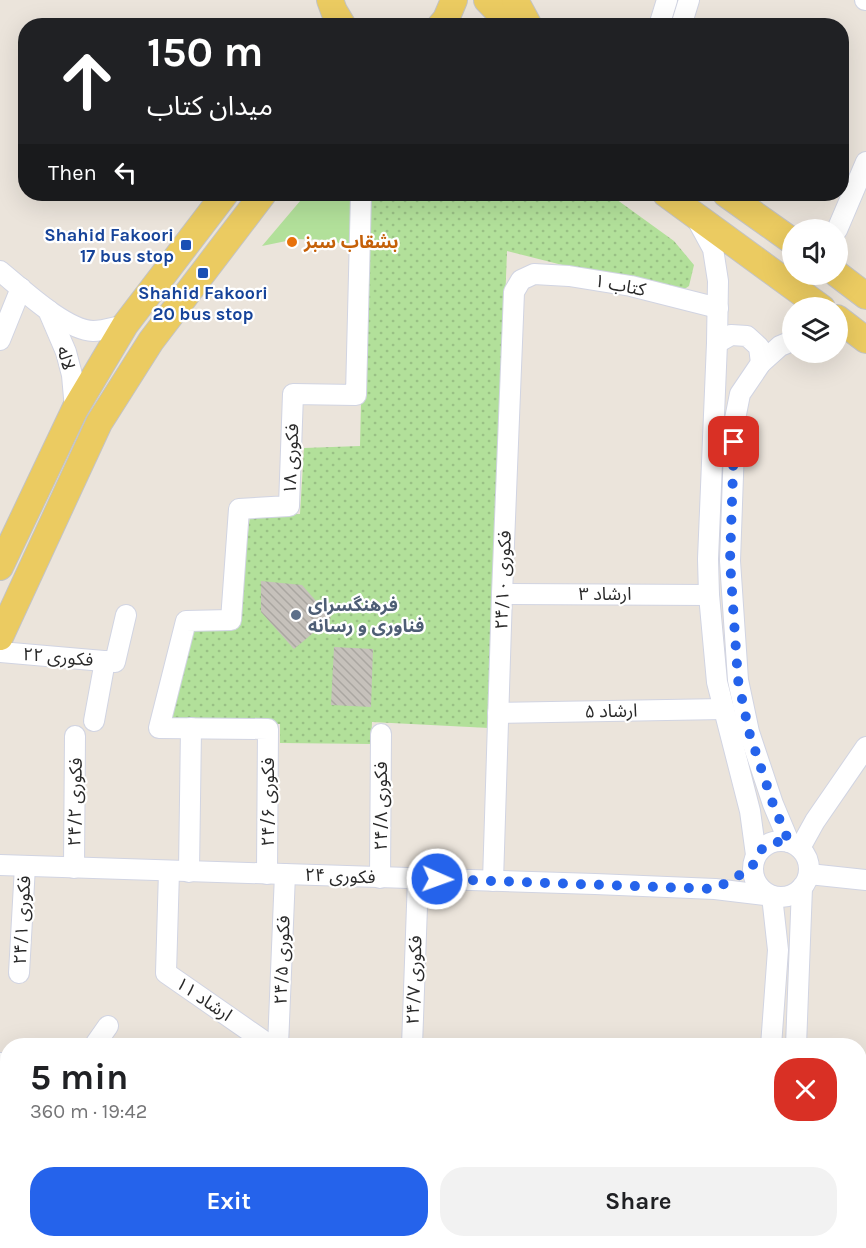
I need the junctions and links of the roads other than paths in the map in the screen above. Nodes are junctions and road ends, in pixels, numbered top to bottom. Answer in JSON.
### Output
{"nodes":[{"id":1,"x":453,"y":0,"type":"edge"},
{"id":2,"x":487,"y":0,"type":"edge"},
{"id":3,"x":515,"y":0,"type":"edge"},
{"id":4,"x":667,"y":0,"type":"edge"},
{"id":5,"x":689,"y":0,"type":"edge"},
{"id":6,"x":446,"y":18,"type":"edge"},
{"id":7,"x":504,"y":18,"type":"edge"},
{"id":8,"x":525,"y":18,"type":"edge"},
{"id":9,"x":661,"y":18,"type":"edge"},
{"id":10,"x":683,"y":18,"type":"edge"},
{"id":11,"x":866,"y":162,"type":"edge"},
{"id":12,"x":220,"y":201,"type":"edge"},
{"id":13,"x":258,"y":201,"type":"edge"},
{"id":14,"x":361,"y":201,"type":"edge"},
{"id":15,"x":676,"y":201,"type":"edge"},
{"id":16,"x":736,"y":201,"type":"edge"},
{"id":17,"x":692,"y":212,"type":"junction"},
{"id":18,"x":842,"y":219,"type":"edge"},
{"id":19,"x":782,"y":235,"type":"edge"},
{"id":20,"x":0,"y":271,"type":"edge"},
{"id":21,"x":522,"y":280,"type":"joint"},
{"id":22,"x":848,"y":282,"type":"edge"},
{"id":23,"x":21,"y":288,"type":"junction"},
{"id":24,"x":866,"y":296,"type":"edge"},
{"id":25,"x":807,"y":297,"type":"edge"},
{"id":26,"x":718,"y":308,"type":"junction"},
{"id":27,"x":48,"y":310,"type":"junction"},
{"id":28,"x":125,"y":325,"type":"junction"},
{"id":29,"x":0,"y":340,"type":"edge"},
{"id":30,"x":717,"y":344,"type":"junction"},
{"id":31,"x":782,"y":345,"type":"edge"},
{"id":32,"x":761,"y":363,"type":"junction"},
{"id":33,"x":75,"y":410,"type":"junction"},
{"id":34,"x":0,"y":567,"type":"edge"},
{"id":35,"x":502,"y":594,"type":"junction"},
{"id":36,"x":709,"y":595,"type":"junction"},
{"id":37,"x":126,"y":615,"type":"dead end"},
{"id":38,"x":0,"y":637,"type":"edge"},
{"id":39,"x":0,"y":652,"type":"edge"},
{"id":40,"x":110,"y":661,"type":"junction"},
{"id":41,"x":724,"y":709,"type":"junction"},
{"id":42,"x":498,"y":713,"type":"junction"},
{"id":43,"x":94,"y":721,"type":"dead end"},
{"id":44,"x":191,"y":728,"type":"junction"},
{"id":45,"x":381,"y":734,"type":"dead end"},
{"id":46,"x":75,"y":736,"type":"dead end"},
{"id":47,"x":866,"y":747,"type":"edge"},
{"id":48,"x":794,"y":845,"type":"junction"},
{"id":49,"x":754,"y":862,"type":"junction"},
{"id":50,"x":0,"y":865,"type":"edge"},
{"id":51,"x":25,"y":866,"type":"junction"},
{"id":52,"x":74,"y":868,"type":"junction"},
{"id":53,"x":169,"y":871,"type":"junction"},
{"id":54,"x":189,"y":872,"type":"junction"},
{"id":55,"x":276,"y":874,"type":"junction"},
{"id":56,"x":380,"y":878,"type":"junction"},
{"id":57,"x":418,"y":878,"type":"junction"},
{"id":58,"x":866,"y":880,"type":"edge"},
{"id":59,"x":493,"y":881,"type":"junction"},
{"id":60,"x":806,"y":881,"type":"junction"},
{"id":61,"x":715,"y":889,"type":"junction"},
{"id":62,"x":772,"y":896,"type":"junction"},
{"id":63,"x":20,"y":973,"type":"dead end"},
{"id":64,"x":108,"y":1026,"type":"dead end"},
{"id":65,"x":100,"y":1038,"type":"edge"},
{"id":66,"x":259,"y":1038,"type":"edge"},
{"id":67,"x":278,"y":1038,"type":"edge"},
{"id":68,"x":412,"y":1038,"type":"edge"},
{"id":69,"x":772,"y":1038,"type":"edge"},
{"id":70,"x":796,"y":1038,"type":"edge"}],
"edges":[{"from":1,"to":6,"type":"main road"},
{"from":2,"to":7,"type":"main road"},
{"from":3,"to":8,"type":"main road"},
{"from":4,"to":9,"type":"street"},
{"from":5,"to":10,"type":"street"},
{"from":11,"to":18,"type":"street"},
{"from":12,"to":28,"type":"main road"},
{"from":13,"to":38,"type":"main road"},
{"from":14,"to":44,"type":"street","name":"فکوری ١٨"},
{"from":15,"to":17,"type":"main road"},
{"from":16,"to":19,"type":"main road"},
{"from":17,"to":25,"type":"main road"},
{"from":17,"to":26,"type":"street"},
{"from":20,"to":23,"type":"street","name":"لاله"},
{"from":21,"to":26,"type":"street","name":"کتاب ۱"},
{"from":21,"to":35,"type":"street","name":"فکوری ۲۴/۱۰"},
{"from":22,"to":24,"type":"main road"},
{"from":23,"to":27,"type":"street","name":"لاله"},
{"from":23,"to":29,"type":"street"},
{"from":26,"to":30,"type":"street"},
{"from":27,"to":28,"type":"street","name":"لاله"},
{"from":27,"to":33,"type":"street","name":"لاله"},
{"from":28,"to":33,"type":"main road"},
{"from":30,"to":32,"type":"street"},
{"from":30,"to":36,"type":"street"},
{"from":31,"to":32,"type":"street"},
{"from":32,"to":48,"type":"street"},
{"from":33,"to":34,"type":"main road"},
{"from":35,"to":36,"type":"street","name":"ارشاد ۳"},
{"from":35,"to":42,"type":"street","name":"فکوری ۲۴/۱۰"},
{"from":36,"to":41,"type":"street"},
{"from":37,"to":40,"type":"street"},
{"from":39,"to":40,"type":"street","name":"فکوری ۲۲"},
{"from":40,"to":43,"type":"street"},
{"from":41,"to":42,"type":"street","name":"ارشاد ۵"},
{"from":41,"to":49,"type":"street"},
{"from":42,"to":59,"type":"street","name":"فکوری ۲۴/۱۰"},
{"from":44,"to":54,"type":"street"},
{"from":44,"to":55,"type":"street","name":"فکوری ۲۴/۶"},
{"from":45,"to":56,"type":"street","name":"فکوری ۲۴/۸"},
{"from":46,"to":52,"type":"street","name":"فکوری ۲۴/۲"},
{"from":47,"to":48,"type":"street"},
{"from":48,"to":49,"type":"street"},
{"from":48,"to":60,"type":"street"},
{"from":49,"to":61,"type":"street"},
{"from":49,"to":62,"type":"street"},
{"from":50,"to":51,"type":"street","name":"فکوری ۲۴"},
{"from":51,"to":52,"type":"street","name":"فکوری ۲۴"},
{"from":51,"to":63,"type":"street","name":"فکوری ۲۴/۱"},
{"from":52,"to":53,"type":"street","name":"فکوری ۲۴"},
{"from":53,"to":54,"type":"street","name":"فکوری ۲۴"},
{"from":53,"to":66,"type":"street","name":"ارشاد ۱۱"},
{"from":54,"to":55,"type":"street","name":"فکوری ۲۴"},
{"from":55,"to":56,"type":"street","name":"فکوری ۲۴"},
{"from":55,"to":67,"type":"street","name":"فکوری ۲۴/۵"},
{"from":56,"to":57,"type":"street","name":"فکوری ۲۴"},
{"from":57,"to":59,"type":"street","name":"فکوری ۲۴"},
{"from":57,"to":68,"type":"street","name":"فکوری ۲۴/۷"},
{"from":58,"to":60,"type":"street"},
{"from":59,"to":61,"type":"street","name":"فکوری ۲۴"},
{"from":60,"to":62,"type":"street"},
{"from":60,"to":70,"type":"street"},
{"from":61,"to":62,"type":"street","name":"فکوری ۲۴"},
{"from":62,"to":69,"type":"street"},
{"from":64,"to":65,"type":"street"}]}
